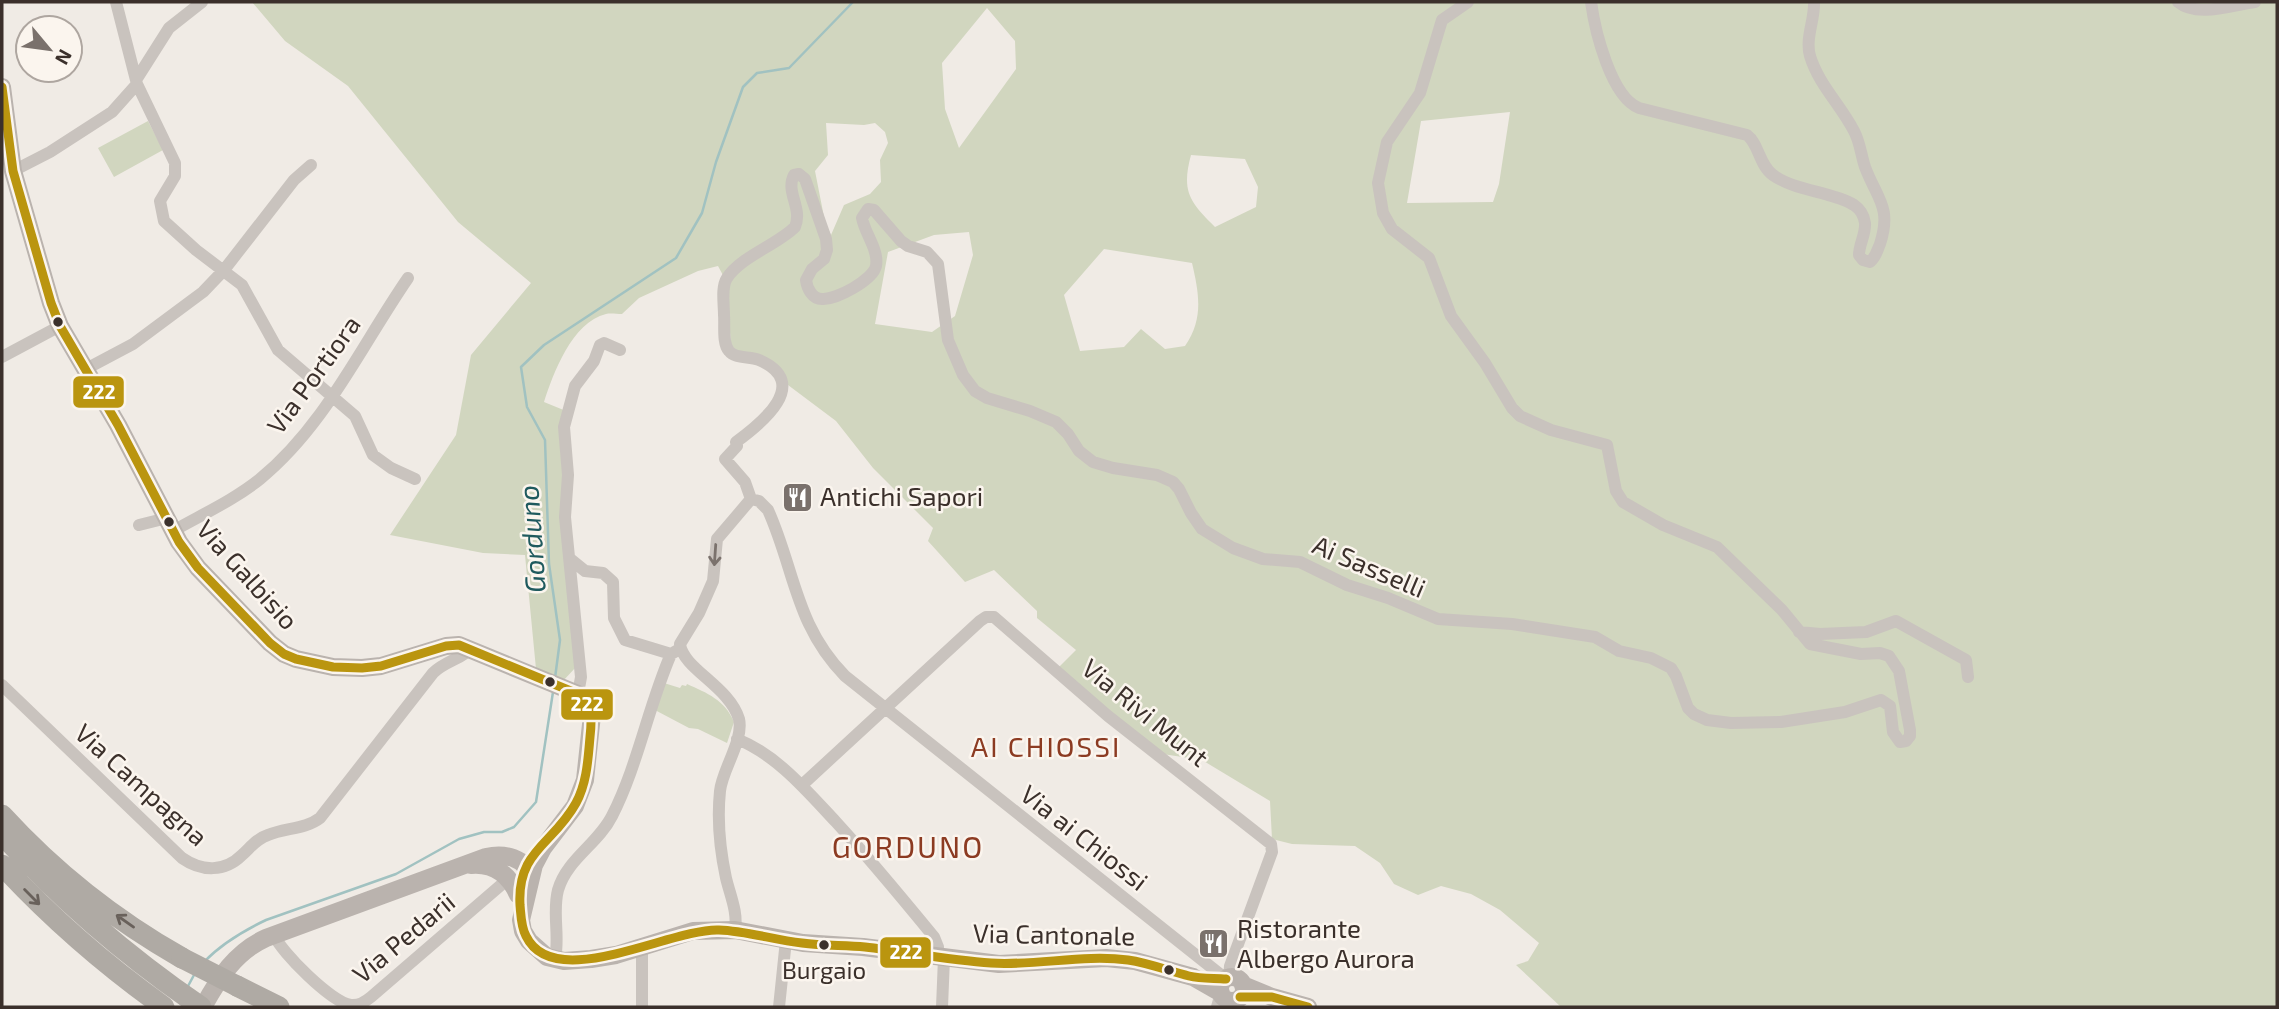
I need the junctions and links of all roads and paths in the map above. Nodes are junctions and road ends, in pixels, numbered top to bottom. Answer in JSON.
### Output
{"nodes":[{"id":1,"x":116,"y":2,"type":"edge"},
{"id":2,"x":202,"y":2,"type":"edge"},
{"id":3,"x":1468,"y":2,"type":"edge"},
{"id":4,"x":1591,"y":2,"type":"edge"},
{"id":5,"x":1814,"y":2,"type":"edge"},
{"id":6,"x":2178,"y":2,"type":"edge"},
{"id":7,"x":2255,"y":2,"type":"edge"},
{"id":8,"x":137,"y":82,"type":"junction"},
{"id":9,"x":2,"y":87,"type":"edge"},
{"id":10,"x":311,"y":165,"type":"dead end"},
{"id":11,"x":13,"y":171,"type":"junction"},
{"id":12,"x":224,"y":270,"type":"junction"},
{"id":13,"x":408,"y":278,"type":"dead end"},
{"id":14,"x":60,"y":326,"type":"junction"},
{"id":15,"x":620,"y":350,"type":"dead end"},
{"id":16,"x":2,"y":358,"type":"edge"},
{"id":17,"x":84,"y":370,"type":"junction"},
{"id":18,"x":332,"y":397,"type":"junction"},
{"id":19,"x":781,"y":397,"type":"joint"},
{"id":20,"x":415,"y":479,"type":"dead end"},
{"id":21,"x":751,"y":499,"type":"junction"},
{"id":22,"x":139,"y":525,"type":"dead end"},
{"id":23,"x":170,"y":525,"type":"junction"},
{"id":24,"x":569,"y":558,"type":"junction"},
{"id":25,"x":1799,"y":632,"type":"junction"},
{"id":26,"x":678,"y":646,"type":"junction"},
{"id":27,"x":471,"y":648,"type":"junction"},
{"id":28,"x":1968,"y":677,"type":"dead end"},
{"id":29,"x":2,"y":685,"type":"edge"},
{"id":30,"x":576,"y":694,"type":"junction"},
{"id":31,"x":884,"y":709,"type":"junction"},
{"id":32,"x":737,"y":739,"type":"junction"},
{"id":33,"x":802,"y":785,"type":"junction"},
{"id":34,"x":2,"y":815,"type":"edge"},
{"id":35,"x":2,"y":834,"type":"edge"},
{"id":36,"x":537,"y":856,"type":"junction"},
{"id":37,"x":2,"y":865,"type":"edge"},
{"id":38,"x":471,"y":865,"type":"junction"},
{"id":39,"x":501,"y":885,"type":"dead end"},
{"id":40,"x":518,"y":895,"type":"junction"},
{"id":41,"x":521,"y":920,"type":"junction"},
{"id":42,"x":735,"y":930,"type":"junction"},
{"id":43,"x":274,"y":935,"type":"junction"},
{"id":44,"x":786,"y":940,"type":"junction"},
{"id":45,"x":642,"y":946,"type":"junction"},
{"id":46,"x":941,"y":957,"type":"junction"},
{"id":47,"x":1197,"y":958,"type":"junction"},
{"id":48,"x":555,"y":959,"type":"junction"},
{"id":49,"x":1193,"y":977,"type":"junction"},
{"id":50,"x":1229,"y":993,"type":"edge"},
{"id":51,"x":160,"y":996,"type":"edge"},
{"id":52,"x":202,"y":1007,"type":"edge"},
{"id":53,"x":279,"y":1007,"type":"edge"},
{"id":54,"x":642,"y":1007,"type":"edge"},
{"id":55,"x":779,"y":1007,"type":"edge"},
{"id":56,"x":942,"y":1007,"type":"edge"},
{"id":57,"x":1308,"y":1007,"type":"edge"}],
"edges":[{"from":1,"to":8,"type":"street"},
{"from":2,"to":8,"type":"street"},
{"from":3,"to":25,"type":"street"},
{"from":4,"to":5,"type":"street"},
{"from":6,"to":7,"type":"street"},
{"from":8,"to":11,"type":"street"},
{"from":8,"to":12,"type":"street"},
{"from":9,"to":11,"type":"main road","name":"Via Galbisio"},
{"from":10,"to":12,"type":"street"},
{"from":11,"to":14,"type":"main road","name":"Via Galbisio"},
{"from":12,"to":17,"type":"street"},
{"from":12,"to":18,"type":"street"},
{"from":13,"to":18,"type":"street","name":"Via Portiora"},
{"from":14,"to":16,"type":"street"},
{"from":14,"to":17,"type":"main road","name":"Via Galbisio"},
{"from":15,"to":24,"type":"street"},
{"from":17,"to":23,"type":"main road","name":"Via Galbisio"},
{"from":18,"to":20,"type":"street"},
{"from":18,"to":23,"type":"street","name":"Via Portiora"},
{"from":19,"to":21,"type":"street","name":"Via ai Chiossi"},
{"from":19,"to":25,"type":"street","name":"Ai Sasselli"},
{"from":21,"to":26,"type":"street","one_way":true},
{"from":21,"to":31,"type":"street","name":"Via ai Chiossi"},
{"from":22,"to":23,"type":"street","name":"Via Portiora"},
{"from":23,"to":27,"type":"main road","name":"Via Galbisio"},
{"from":24,"to":26,"type":"street"},
{"from":24,"to":30,"type":"street"},
{"from":25,"to":28,"type":"street"},
{"from":26,"to":32,"type":"street"},
{"from":26,"to":48,"type":"street"},
{"from":27,"to":29,"type":"street","name":"Via Campagna"},
{"from":27,"to":30,"type":"main road","name":"Via Galbisio"},
{"from":30,"to":36,"type":"main road"},
{"from":31,"to":33,"type":"street"},
{"from":31,"to":47,"type":"street","name":"Via ai Chiossi"},
{"from":31,"to":50,"type":"street","name":"Via Rivi Munt"},
{"from":32,"to":33,"type":"street"},
{"from":32,"to":42,"type":"street"},
{"from":33,"to":46,"type":"street"},
{"from":53,"to":34,"type":"highway","one_way":true,"bridge":true},
{"from":35,"to":51,"type":"highway"},
{"from":36,"to":38,"type":"main road"},
{"from":36,"to":38,"type":"main road"},
{"from":36,"to":40,"type":"main road"},
{"from":36,"to":41,"type":"main road"},
{"from":37,"to":51,"type":"highway","one_way":true},
{"from":38,"to":40,"type":"main road"},
{"from":38,"to":43,"type":"main road"},
{"from":39,"to":43,"type":"street","name":"Via Pedarii"},
{"from":40,"to":41,"type":"main road"},
{"from":41,"to":48,"type":"main road"},
{"from":42,"to":44,"type":"main road","name":"Via Cantonale"},
{"from":42,"to":45,"type":"main road","name":"Via Cantonale"},
{"from":43,"to":52,"type":"main road"},
{"from":44,"to":46,"type":"main road","name":"Via Cantonale"},
{"from":44,"to":55,"type":"street"},
{"from":45,"to":48,"type":"main road","name":"Via Cantonale"},
{"from":45,"to":54,"type":"street"},
{"from":46,"to":49,"type":"main road","name":"Via Cantonale"},
{"from":46,"to":56,"type":"street"},
{"from":47,"to":49,"type":"street"},
{"from":47,"to":50,"type":"street","name":"Via ai Chiossi"},
{"from":49,"to":50,"type":"main road","name":"Via Cantonale"},
{"from":50,"to":57,"type":"main road","name":"Via Cantonale"},
{"from":51,"to":52,"type":"highway"}]}
